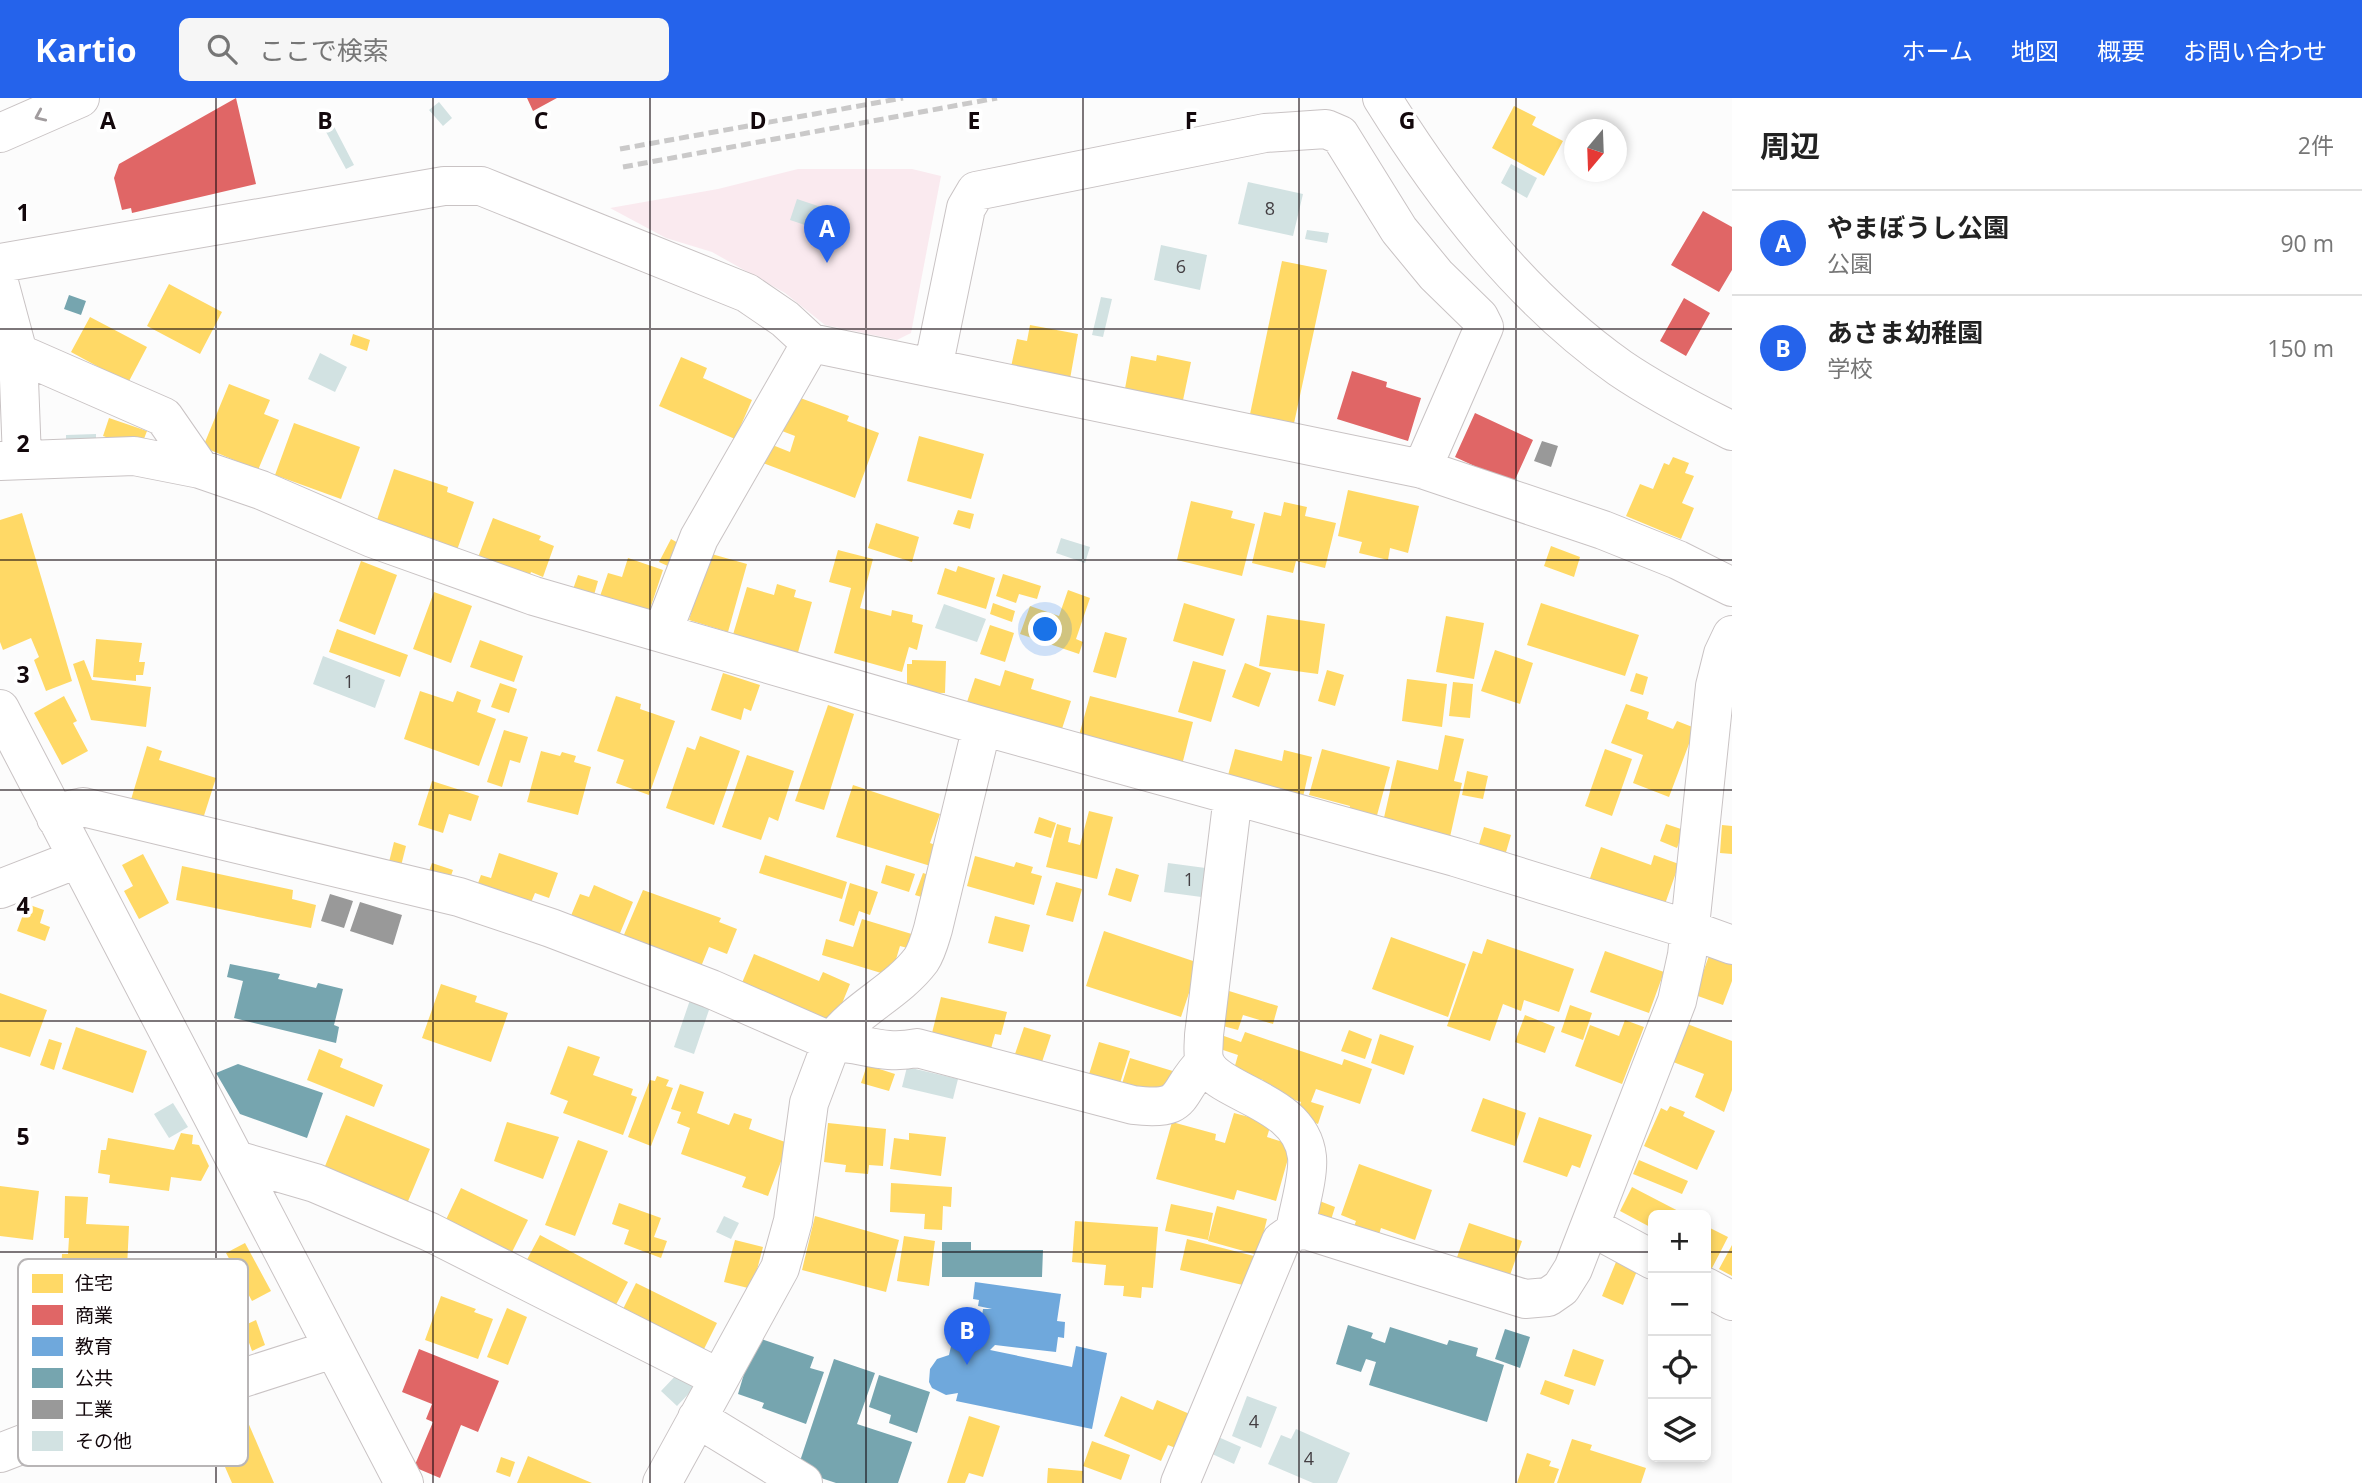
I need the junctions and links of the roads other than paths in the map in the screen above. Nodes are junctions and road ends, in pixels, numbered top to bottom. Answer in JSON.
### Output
{"nodes":[{"id":1,"x":80,"y":98,"type":"edge"},
{"id":2,"x":1383,"y":100,"type":"edge"},
{"id":3,"x":0,"y":133,"type":"edge"},
{"id":4,"x":0,"y":263,"type":"edge"},
{"id":5,"x":0,"y":286,"type":"edge"},
{"id":6,"x":811,"y":343,"type":"junction"},
{"id":7,"x":18,"y":353,"type":"junction"},
{"id":8,"x":933,"y":368,"type":"junction"},
{"id":9,"x":1732,"y":430,"type":"edge"},
{"id":10,"x":11,"y":460,"type":"edge"},
{"id":11,"x":200,"y":468,"type":"junction"},
{"id":12,"x":1422,"y":469,"type":"junction"},
{"id":13,"x":1732,"y":587,"type":"edge"},
{"id":14,"x":663,"y":631,"type":"junction"},
{"id":15,"x":1732,"y":635,"type":"edge"},
{"id":16,"x":0,"y":709,"type":"edge"},
{"id":17,"x":982,"y":726,"type":"junction"},
{"id":18,"x":1233,"y":796,"type":"junction"},
{"id":19,"x":56,"y":818,"type":"junction"},
{"id":20,"x":77,"y":859,"type":"junction"},
{"id":21,"x":0,"y":889,"type":"edge"},
{"id":22,"x":1688,"y":929,"type":"junction"},
{"id":23,"x":1732,"y":945,"type":"edge"},
{"id":24,"x":832,"y":1042,"type":"junction"},
{"id":25,"x":1205,"y":1062,"type":"junction"},
{"id":26,"x":236,"y":1160,"type":"junction"},
{"id":27,"x":1592,"y":1227,"type":"junction"},
{"id":28,"x":1295,"y":1231,"type":"junction"},
{"id":29,"x":1648,"y":1257,"type":"edge"},
{"id":30,"x":1711,"y":1290,"type":"edge"},
{"id":31,"x":1732,"y":1301,"type":"edge"},
{"id":32,"x":333,"y":1349,"type":"junction"},
{"id":33,"x":248,"y":1376,"type":"edge"},
{"id":34,"x":719,"y":1378,"type":"junction"},
{"id":35,"x":696,"y":1418,"type":"junction"},
{"id":36,"x":18,"y":1446,"type":"edge"},
{"id":37,"x":0,"y":1453,"type":"edge"},
{"id":38,"x":404,"y":1483,"type":"edge"},
{"id":39,"x":662,"y":1483,"type":"edge"},
{"id":40,"x":803,"y":1483,"type":"edge"},
{"id":41,"x":1180,"y":1483,"type":"edge"}],
"edges":[{"from":1,"to":3,"type":"main road","one_way":true},
{"from":2,"to":9,"type":"main road"},
{"from":4,"to":6,"type":"main road"},
{"from":5,"to":7,"type":"main road"},
{"from":6,"to":8,"type":"main road"},
{"from":6,"to":14,"type":"main road"},
{"from":7,"to":10,"type":"main road"},
{"from":7,"to":11,"type":"main road"},
{"from":8,"to":12,"type":"main road"},
{"from":8,"to":12,"type":"main road"},
{"from":10,"to":11,"type":"main road"},
{"from":11,"to":14,"type":"main road"},
{"from":12,"to":13,"type":"main road"},
{"from":14,"to":17,"type":"main road"},
{"from":15,"to":22,"type":"main road"},
{"from":16,"to":19,"type":"main road"},
{"from":17,"to":18,"type":"main road"},
{"from":17,"to":24,"type":"main road"},
{"from":18,"to":22,"type":"main road"},
{"from":18,"to":25,"type":"main road"},
{"from":19,"to":20,"type":"main road"},
{"from":19,"to":24,"type":"main road"},
{"from":20,"to":21,"type":"main road"},
{"from":20,"to":26,"type":"main road"},
{"from":22,"to":23,"type":"main road"},
{"from":22,"to":27,"type":"main road"},
{"from":24,"to":25,"type":"main road"},
{"from":24,"to":34,"type":"main road"},
{"from":25,"to":28,"type":"main road"},
{"from":26,"to":32,"type":"main road"},
{"from":26,"to":34,"type":"main road"},
{"from":27,"to":28,"type":"main road"},
{"from":27,"to":29,"type":"main road"},
{"from":28,"to":41,"type":"main road"},
{"from":30,"to":31,"type":"main road"},
{"from":32,"to":33,"type":"main road"},
{"from":32,"to":38,"type":"main road"},
{"from":34,"to":35,"type":"main road"},
{"from":35,"to":39,"type":"main road"},
{"from":35,"to":40,"type":"main road"},
{"from":36,"to":37,"type":"main road"}]}
